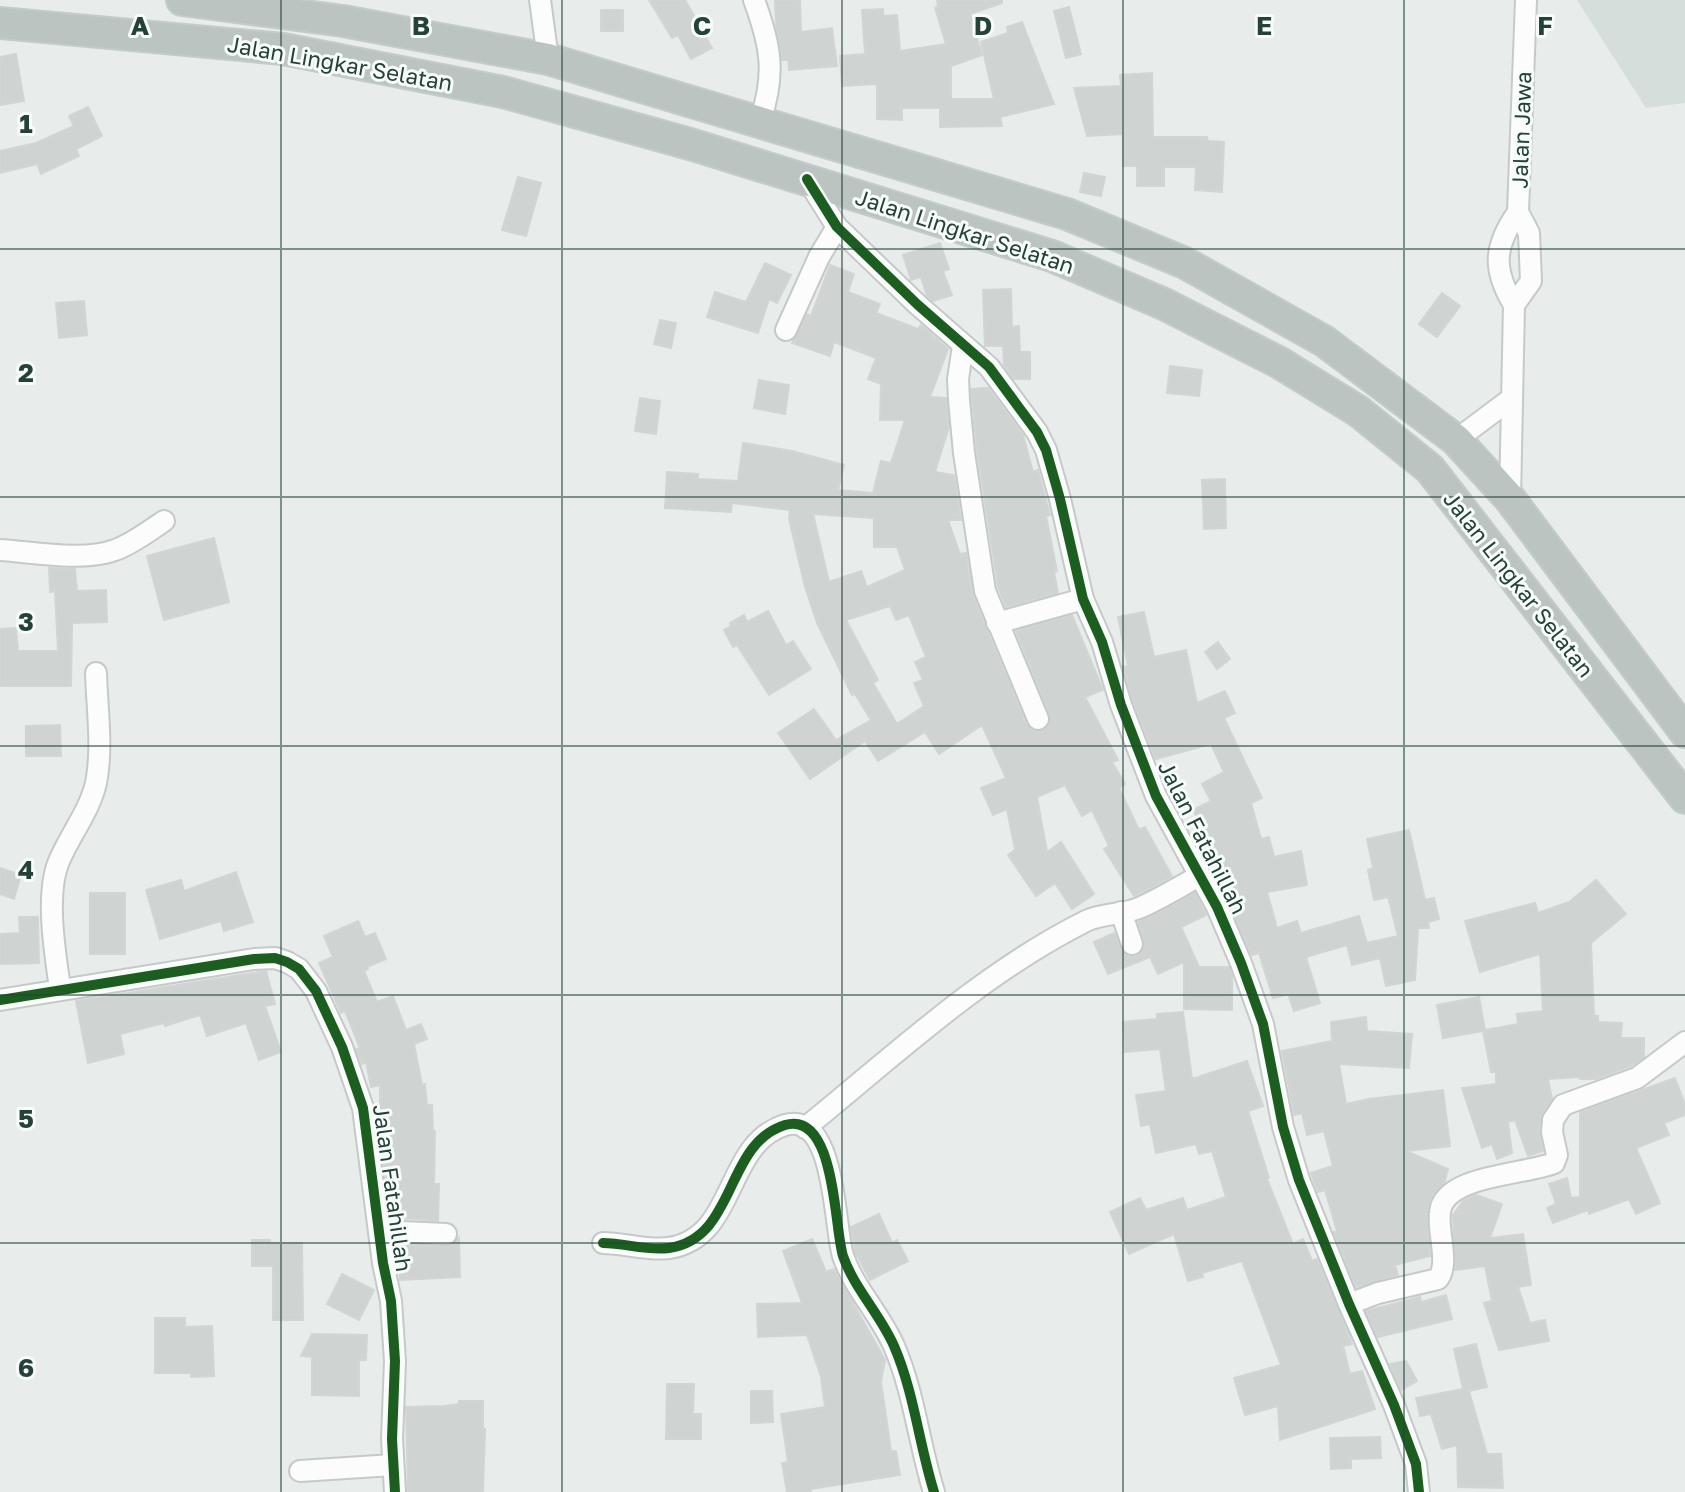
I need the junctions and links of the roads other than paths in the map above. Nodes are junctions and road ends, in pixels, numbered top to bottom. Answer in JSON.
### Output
{"nodes":[{"id":1,"x":182,"y":0,"type":"edge"},
{"id":2,"x":540,"y":0,"type":"edge"},
{"id":3,"x":754,"y":0,"type":"edge"},
{"id":4,"x":1526,"y":0,"type":"edge"},
{"id":5,"x":40,"y":13,"type":"edge"},
{"id":6,"x":0,"y":23,"type":"edge"},
{"id":7,"x":548,"y":59,"type":"junction"},
{"id":8,"x":760,"y":121,"type":"junction"},
{"id":9,"x":807,"y":179,"type":"junction"},
{"id":10,"x":1518,"y":212,"type":"junction"},
{"id":11,"x":837,"y":227,"type":"junction"},
{"id":12,"x":1514,"y":305,"type":"junction"},
{"id":13,"x":786,"y":330,"type":"dead end"},
{"id":14,"x":963,"y":346,"type":"junction"},
{"id":15,"x":1375,"y":378,"type":"junction"},
{"id":16,"x":1512,"y":398,"type":"junction"},
{"id":17,"x":1358,"y":411,"type":"junction"},
{"id":18,"x":1456,"y":440,"type":"junction"},
{"id":19,"x":1510,"y":499,"type":"junction"},
{"id":20,"x":164,"y":521,"type":"dead end"},
{"id":21,"x":0,"y":550,"type":"edge"},
{"id":22,"x":1083,"y":599,"type":"junction"},
{"id":23,"x":997,"y":623,"type":"junction"},
{"id":24,"x":96,"y":673,"type":"dead end"},
{"id":25,"x":1038,"y":719,"type":"dead end"},
{"id":26,"x":1685,"y":732,"type":"edge"},
{"id":27,"x":1685,"y":798,"type":"edge"},
{"id":28,"x":1199,"y":876,"type":"junction"},
{"id":29,"x":1121,"y":912,"type":"junction"},
{"id":30,"x":1132,"y":944,"type":"dead end"},
{"id":31,"x":60,"y":988,"type":"junction"},
{"id":32,"x":0,"y":1000,"type":"edge"},
{"id":33,"x":1685,"y":1042,"type":"edge"},
{"id":34,"x":805,"y":1128,"type":"junction"},
{"id":35,"x":379,"y":1231,"type":"junction"},
{"id":36,"x":446,"y":1234,"type":"dead end"},
{"id":37,"x":603,"y":1243,"type":"dead end"},
{"id":38,"x":1349,"y":1304,"type":"junction"},
{"id":39,"x":393,"y":1465,"type":"junction"},
{"id":40,"x":300,"y":1471,"type":"dead end"},
{"id":41,"x":395,"y":1492,"type":"edge"},
{"id":42,"x":934,"y":1492,"type":"edge"},
{"id":43,"x":1419,"y":1492,"type":"edge"}],
"edges":[{"from":1,"to":7,"type":"highway","name":"Jalan Lingkar Selatan"},
{"from":2,"to":7,"type":"street"},
{"from":3,"to":8,"type":"street"},
{"from":4,"to":10,"type":"street","name":"Jalan Jawa"},
{"from":5,"to":6,"type":"highway","name":"Jalan Lingkar Selatan"},
{"from":5,"to":9,"type":"highway","name":"Jalan Lingkar Selatan"},
{"from":7,"to":8,"type":"highway","name":"Jalan Lingkar Selatan"},
{"from":8,"to":15,"type":"highway","name":"Jalan Lingkar Selatan"},
{"from":9,"to":11,"type":"street","name":"Jalan Fatahillah"},
{"from":9,"to":17,"type":"highway","name":"Jalan Lingkar Selatan"},
{"from":10,"to":12,"type":"street","name":"Jalan Jawa"},
{"from":10,"to":12,"type":"street","name":"Jalan Jawa"},
{"from":11,"to":13,"type":"street"},
{"from":11,"to":14,"type":"street","name":"Jalan Fatahillah"},
{"from":12,"to":16,"type":"street","name":"Jalan Jawa"},
{"from":14,"to":22,"type":"street","name":"Jalan Fatahillah"},
{"from":14,"to":23,"type":"street"},
{"from":15,"to":17,"type":"highway"},
{"from":15,"to":18,"type":"highway","name":"Jalan Lingkar Selatan"},
{"from":16,"to":18,"type":"street"},
{"from":16,"to":19,"type":"street","name":"Jalan Jawa"},
{"from":17,"to":27,"type":"highway","name":"Jalan Lingkar Selatan"},
{"from":18,"to":19,"type":"highway","name":"Jalan Lingkar Selatan"},
{"from":19,"to":26,"type":"highway","name":"Jalan Lingkar Selatan"},
{"from":20,"to":21,"type":"street"},
{"from":22,"to":23,"type":"street"},
{"from":22,"to":28,"type":"street","name":"Jalan Fatahillah"},
{"from":23,"to":25,"type":"street"},
{"from":24,"to":31,"type":"street"},
{"from":28,"to":29,"type":"street"},
{"from":28,"to":38,"type":"street","name":"Jalan Fatahillah"},
{"from":29,"to":30,"type":"street"},
{"from":29,"to":34,"type":"street"},
{"from":31,"to":32,"type":"street","name":"Jalan Fatahillah"},
{"from":31,"to":35,"type":"street","name":"Jalan Fatahillah"},
{"from":33,"to":38,"type":"street"},
{"from":34,"to":37,"type":"street"},
{"from":34,"to":42,"type":"street"},
{"from":35,"to":36,"type":"street"},
{"from":35,"to":39,"type":"street","name":"Jalan Fatahillah"},
{"from":38,"to":43,"type":"street","name":"Jalan Fatahillah"},
{"from":39,"to":40,"type":"street"},
{"from":39,"to":41,"type":"street","name":"Jalan Fatahillah"}]}
